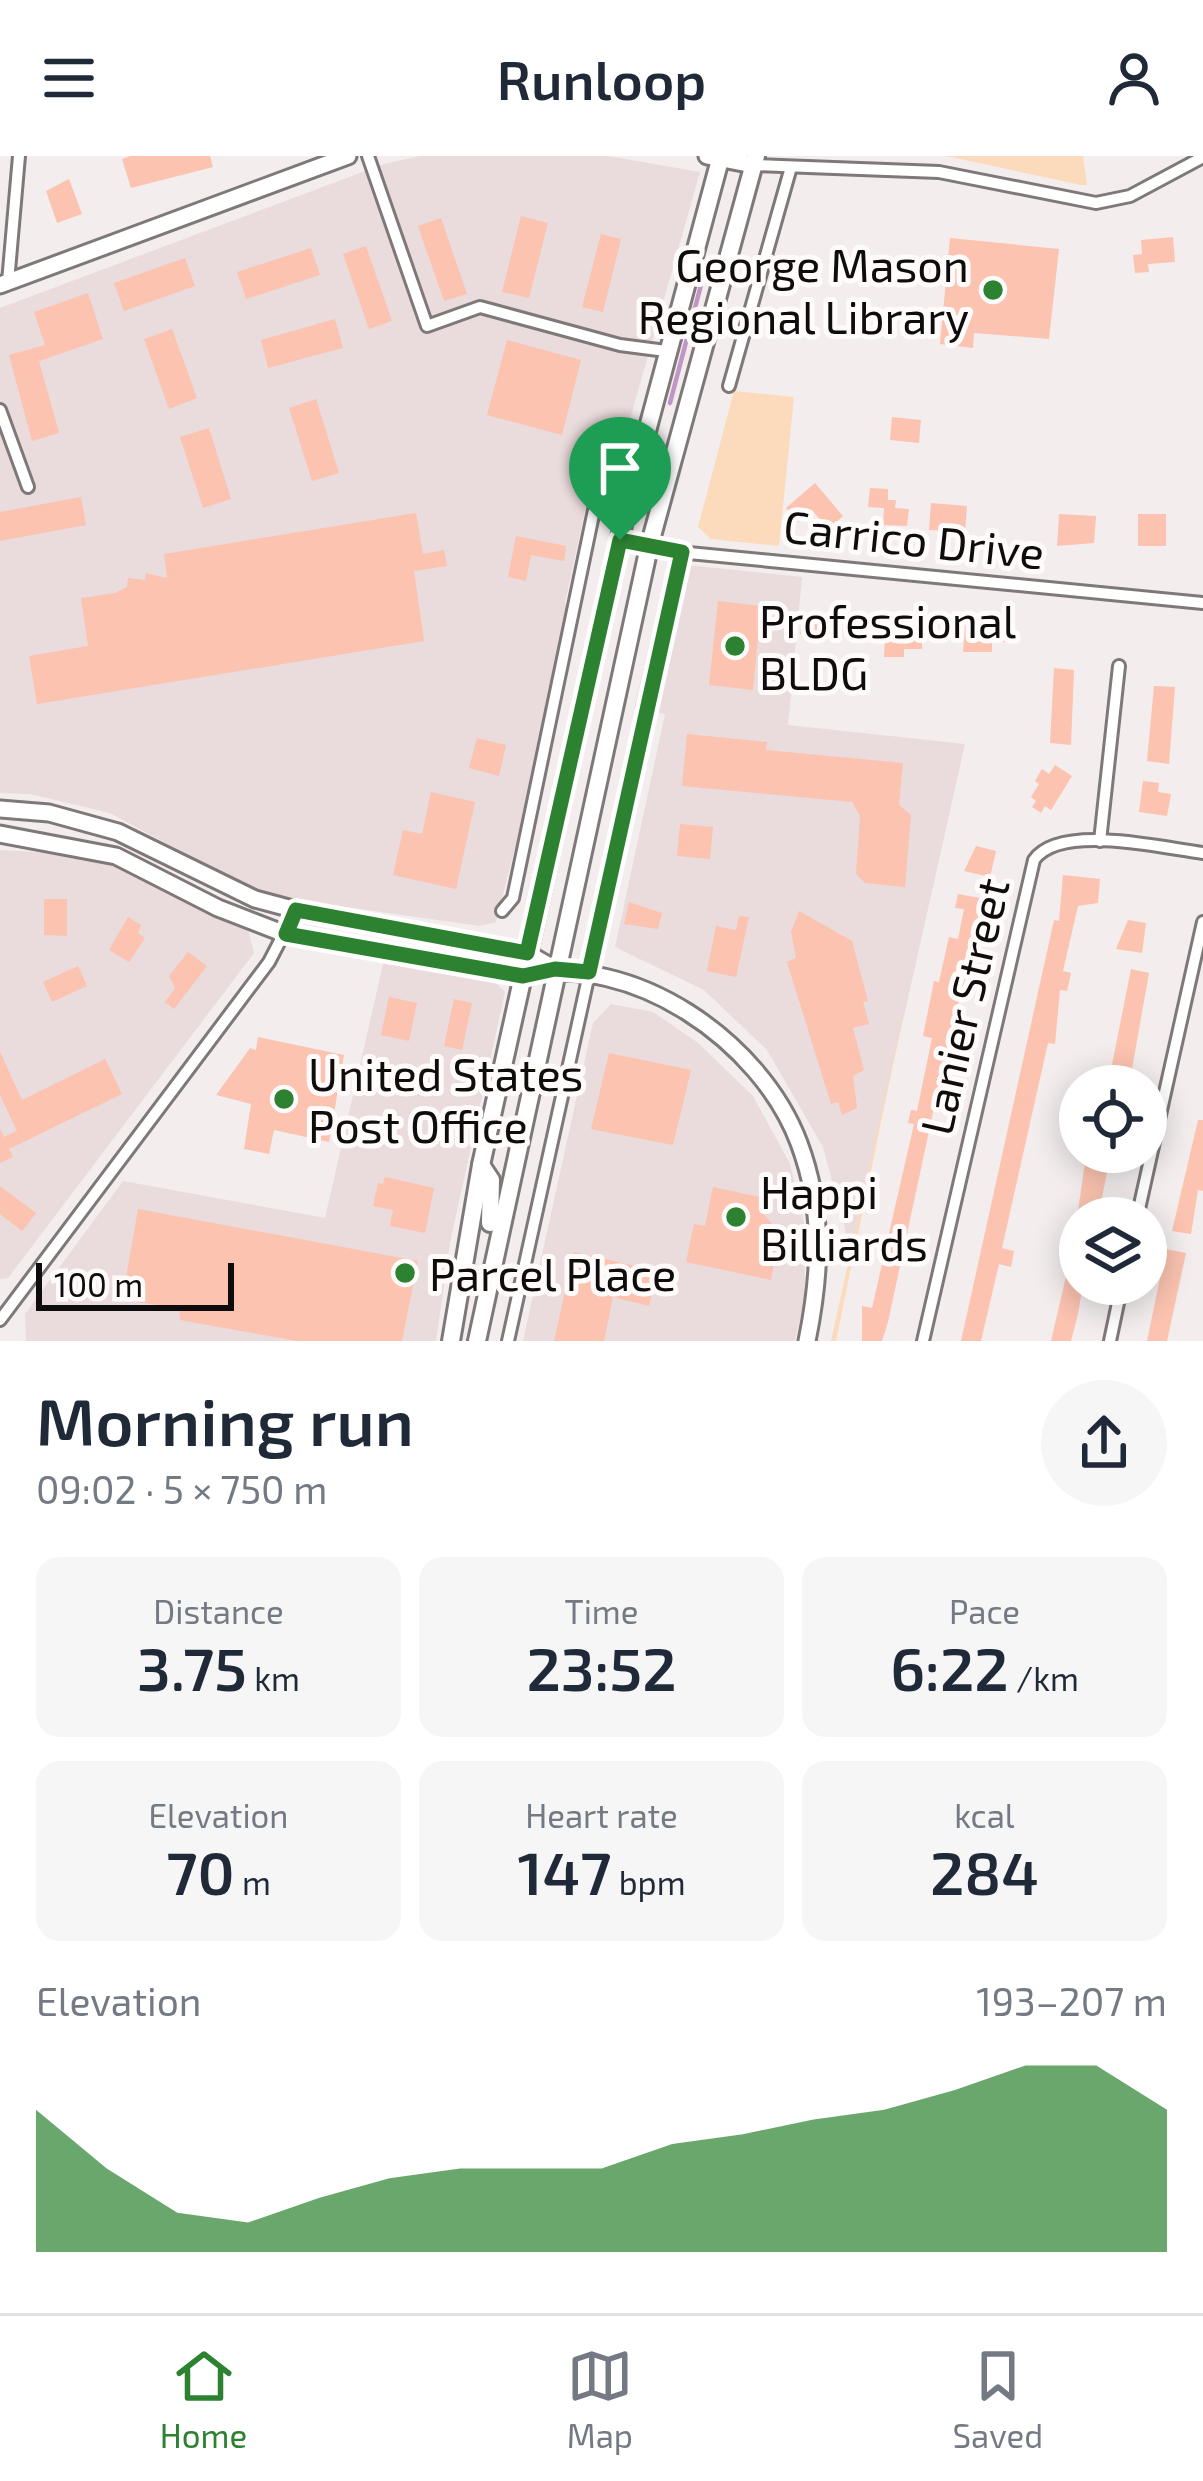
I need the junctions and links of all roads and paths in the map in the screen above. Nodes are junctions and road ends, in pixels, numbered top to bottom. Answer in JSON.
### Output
{"nodes":[{"id":1,"x":20,"y":156,"type":"edge"},
{"id":2,"x":348,"y":156,"type":"edge"},
{"id":3,"x":368,"y":156,"type":"edge"},
{"id":4,"x":716,"y":157,"type":"edge"},
{"id":5,"x":1203,"y":157,"type":"edge"},
{"id":6,"x":754,"y":161,"type":"edge"},
{"id":7,"x":309,"y":163,"type":"edge"},
{"id":8,"x":790,"y":167,"type":"junction"},
{"id":9,"x":4,"y":284,"type":"edge"},
{"id":10,"x":666,"y":351,"type":"junction"},
{"id":11,"x":729,"y":386,"type":"dead end"},
{"id":12,"x":0,"y":410,"type":"edge"},
{"id":13,"x":28,"y":487,"type":"dead end"},
{"id":14,"x":598,"y":491,"type":"dead end"},
{"id":15,"x":620,"y":540,"type":"junction"},
{"id":16,"x":650,"y":548,"type":"junction"},
{"id":17,"x":682,"y":552,"type":"junction"},
{"id":18,"x":1203,"y":603,"type":"edge"},
{"id":19,"x":1119,"y":666,"type":"dead end"},
{"id":20,"x":0,"y":809,"type":"edge"},
{"id":21,"x":0,"y":834,"type":"edge"},
{"id":22,"x":1100,"y":841,"type":"junction"},
{"id":23,"x":1203,"y":853,"type":"edge"},
{"id":24,"x":296,"y":910,"type":"junction"},
{"id":25,"x":502,"y":911,"type":"dead end"},
{"id":26,"x":1203,"y":922,"type":"edge"},
{"id":27,"x":286,"y":934,"type":"junction"},
{"id":28,"x":527,"y":953,"type":"junction"},
{"id":29,"x":555,"y":969,"type":"junction"},
{"id":30,"x":589,"y":972,"type":"junction"},
{"id":31,"x":523,"y":976,"type":"junction"},
{"id":32,"x":481,"y":1165,"type":"junction"},
{"id":33,"x":1142,"y":1197,"type":"edge"},
{"id":34,"x":488,"y":1272,"type":"junction"},
{"id":35,"x":1118,"y":1305,"type":"edge"},
{"id":36,"x":0,"y":1320,"type":"edge"},
{"id":37,"x":451,"y":1341,"type":"edge"},
{"id":38,"x":476,"y":1341,"type":"edge"},
{"id":39,"x":508,"y":1341,"type":"edge"},
{"id":40,"x":807,"y":1341,"type":"edge"},
{"id":41,"x":923,"y":1341,"type":"edge"},
{"id":42,"x":1110,"y":1341,"type":"edge"}],
"edges":[{"from":1,"to":9,"type":"street"},
{"from":2,"to":7,"type":"street"},
{"from":3,"to":10,"type":"street"},
{"from":4,"to":6,"type":"street"},
{"from":4,"to":10,"type":"main road"},
{"from":5,"to":8,"type":"street"},
{"from":6,"to":8,"type":"street"},
{"from":6,"to":16,"type":"main road"},
{"from":7,"to":9,"type":"street"},
{"from":8,"to":11,"type":"street"},
{"from":10,"to":15,"type":"main road"},
{"from":12,"to":13,"type":"street"},
{"from":14,"to":25,"type":"street"},
{"from":15,"to":16,"type":"street","name":"Carrico Drive"},
{"from":15,"to":28,"type":"main road"},
{"from":16,"to":17,"type":"street","name":"Carrico Drive"},
{"from":16,"to":29,"type":"main road"},
{"from":17,"to":18,"type":"street","name":"Carrico Drive"},
{"from":17,"to":30,"type":"street"},
{"from":19,"to":22,"type":"street"},
{"from":20,"to":24,"type":"street"},
{"from":21,"to":27,"type":"street"},
{"from":22,"to":23,"type":"street","name":"Lanier Street"},
{"from":22,"to":41,"type":"street","name":"Lanier Street"},
{"from":24,"to":27,"type":"street"},
{"from":24,"to":28,"type":"street"},
{"from":26,"to":33,"type":"street"},
{"from":27,"to":31,"type":"street"},
{"from":27,"to":36,"type":"street"},
{"from":28,"to":29,"type":"street"},
{"from":28,"to":31,"type":"main road"},
{"from":29,"to":30,"type":"street"},
{"from":29,"to":31,"type":"street"},
{"from":29,"to":34,"type":"main road"},
{"from":30,"to":39,"type":"street"},
{"from":30,"to":40,"type":"street"},
{"from":31,"to":32,"type":"main road"},
{"from":32,"to":34,"type":"main road"},
{"from":32,"to":37,"type":"main road"},
{"from":34,"to":38,"type":"main road"},
{"from":35,"to":42,"type":"street"}]}
